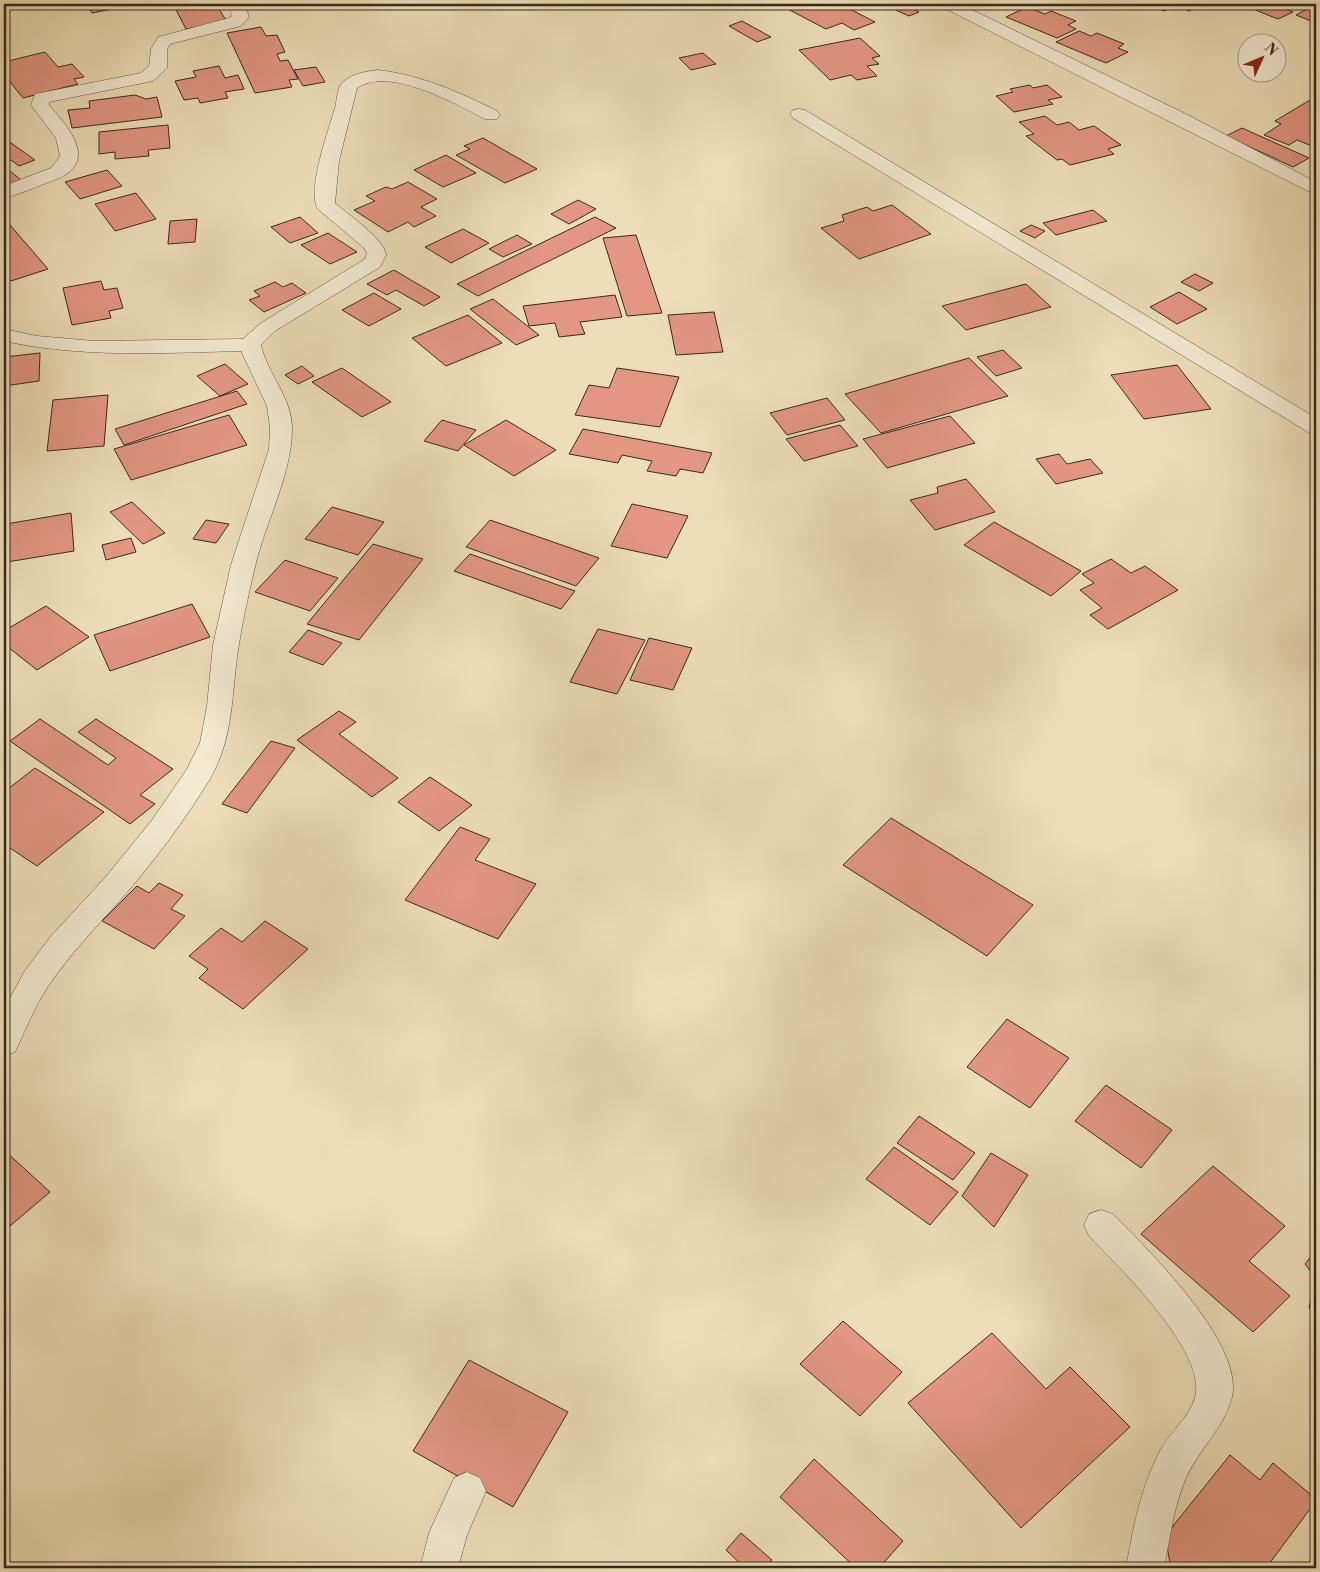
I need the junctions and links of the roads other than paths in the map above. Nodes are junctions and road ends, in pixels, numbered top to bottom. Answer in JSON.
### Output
{"nodes":[{"id":1,"x":238,"y":4,"type":"edge"},
{"id":2,"x":948,"y":4,"type":"edge"},
{"id":3,"x":799,"y":114,"type":"dead end"},
{"id":4,"x":492,"y":115,"type":"dead end"},
{"id":5,"x":1316,"y":189,"type":"edge"},
{"id":6,"x":4,"y":192,"type":"edge"},
{"id":7,"x":4,"y":335,"type":"edge"},
{"id":8,"x":250,"y":345,"type":"junction"},
{"id":9,"x":1316,"y":427,"type":"edge"},
{"id":10,"x":4,"y":1043,"type":"edge"},
{"id":11,"x":1101,"y":1225,"type":"dead end"},
{"id":12,"x":467,"y":1491,"type":"dead end"},
{"id":13,"x":439,"y":1568,"type":"edge"},
{"id":14,"x":1145,"y":1568,"type":"edge"}],
"edges":[{"from":1,"to":6,"type":"street"},
{"from":2,"to":5,"type":"street"},
{"from":3,"to":9,"type":"street"},
{"from":4,"to":8,"type":"street"},
{"from":7,"to":8,"type":"street"},
{"from":8,"to":10,"type":"street"},
{"from":11,"to":14,"type":"street"},
{"from":12,"to":13,"type":"street"}]}
